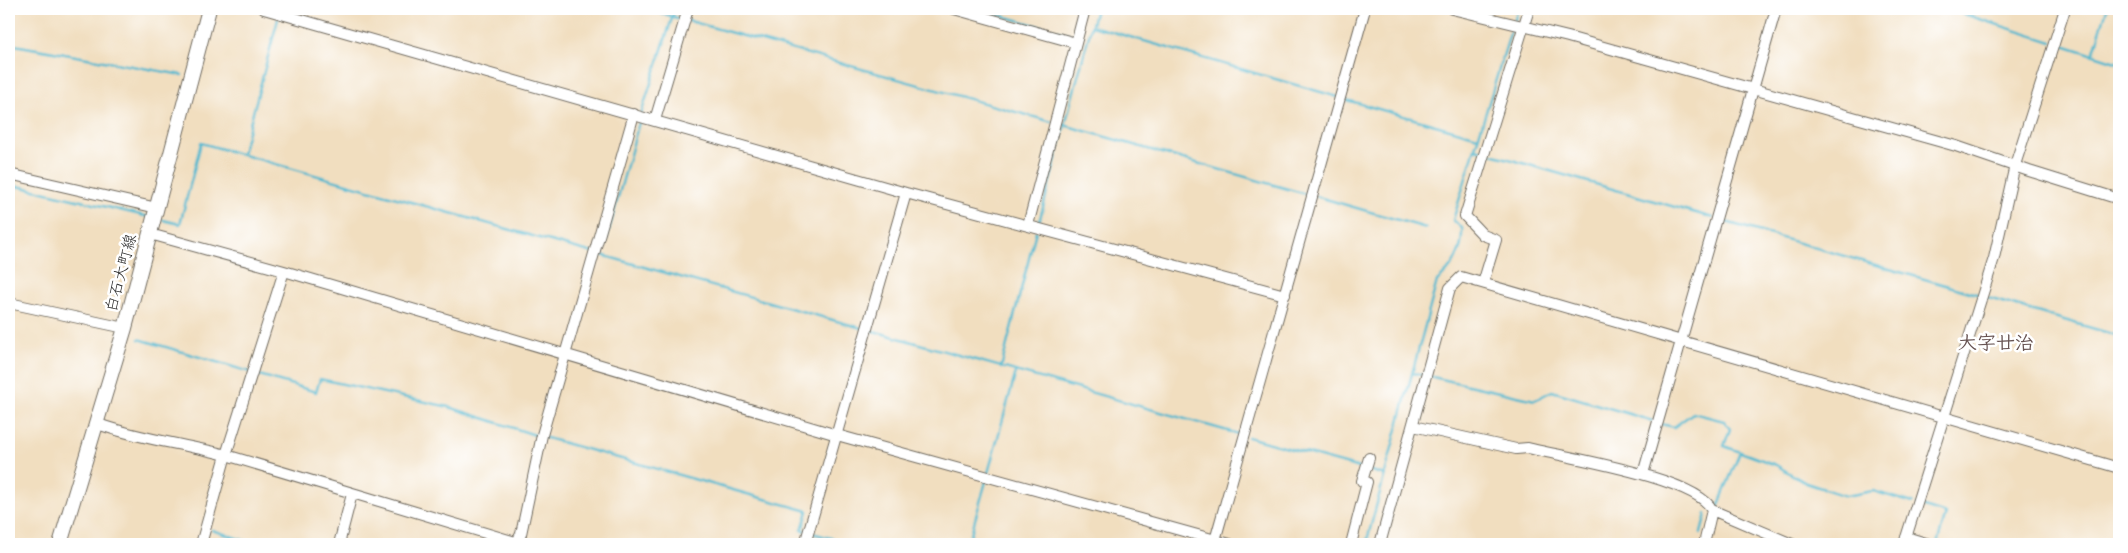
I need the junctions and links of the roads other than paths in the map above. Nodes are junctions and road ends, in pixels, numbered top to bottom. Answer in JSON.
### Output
{"nodes":[{"id":1,"x":209,"y":9,"type":"edge"},
{"id":2,"x":264,"y":9,"type":"edge"},
{"id":3,"x":954,"y":9,"type":"edge"},
{"id":4,"x":1085,"y":9,"type":"edge"},
{"id":5,"x":1365,"y":9,"type":"edge"},
{"id":6,"x":1452,"y":9,"type":"edge"},
{"id":7,"x":1529,"y":9,"type":"edge"},
{"id":8,"x":1776,"y":9,"type":"edge"},
{"id":9,"x":2065,"y":9,"type":"edge"},
{"id":10,"x":686,"y":16,"type":"edge"},
{"id":11,"x":1517,"y":24,"type":"junction"},
{"id":12,"x":1077,"y":39,"type":"junction"},
{"id":13,"x":1754,"y":88,"type":"junction"},
{"id":14,"x":643,"y":116,"type":"junction"},
{"id":15,"x":2015,"y":165,"type":"junction"},
{"id":16,"x":9,"y":174,"type":"edge"},
{"id":17,"x":906,"y":193,"type":"junction"},
{"id":18,"x":2119,"y":199,"type":"edge"},
{"id":19,"x":154,"y":219,"type":"junction"},
{"id":20,"x":1034,"y":227,"type":"junction"},
{"id":21,"x":284,"y":271,"type":"junction"},
{"id":22,"x":1483,"y":284,"type":"junction"},
{"id":23,"x":1285,"y":295,"type":"junction"},
{"id":24,"x":9,"y":303,"type":"edge"},
{"id":25,"x":125,"y":328,"type":"junction"},
{"id":26,"x":1681,"y":340,"type":"junction"},
{"id":27,"x":565,"y":355,"type":"junction"},
{"id":28,"x":1943,"y":417,"type":"junction"},
{"id":29,"x":98,"y":424,"type":"junction"},
{"id":30,"x":1413,"y":426,"type":"junction"},
{"id":31,"x":837,"y":435,"type":"junction"},
{"id":32,"x":226,"y":455,"type":"junction"},
{"id":33,"x":1367,"y":465,"type":"dead end"},
{"id":34,"x":2119,"y":468,"type":"edge"},
{"id":35,"x":1642,"y":474,"type":"junction"},
{"id":36,"x":352,"y":494,"type":"junction"},
{"id":37,"x":1712,"y":510,"type":"junction"},
{"id":38,"x":808,"y":536,"type":"edge"},
{"id":39,"x":1905,"y":541,"type":"edge"},
{"id":40,"x":1215,"y":542,"type":"edge"},
{"id":41,"x":1381,"y":543,"type":"edge"},
{"id":42,"x":60,"y":544,"type":"edge"},
{"id":43,"x":201,"y":544,"type":"edge"},
{"id":44,"x":339,"y":544,"type":"edge"},
{"id":45,"x":519,"y":544,"type":"edge"},
{"id":46,"x":1230,"y":544,"type":"edge"},
{"id":47,"x":1351,"y":544,"type":"edge"},
{"id":48,"x":1704,"y":544,"type":"edge"},
{"id":49,"x":1792,"y":544,"type":"edge"},
{"id":50,"x":1929,"y":544,"type":"edge"}],
"edges":[{"from":1,"to":19,"type":"main road","name":"白石大町線"},
{"from":2,"to":14,"type":"street"},
{"from":3,"to":12,"type":"street"},
{"from":4,"to":12,"type":"street"},
{"from":5,"to":23,"type":"street"},
{"from":6,"to":11,"type":"street"},
{"from":7,"to":11,"type":"street"},
{"from":8,"to":13,"type":"street"},
{"from":9,"to":15,"type":"street"},
{"from":10,"to":14,"type":"street"},
{"from":11,"to":13,"type":"street"},
{"from":11,"to":22,"type":"street"},
{"from":12,"to":20,"type":"street"},
{"from":13,"to":15,"type":"street"},
{"from":13,"to":26,"type":"street"},
{"from":14,"to":17,"type":"street"},
{"from":14,"to":27,"type":"street"},
{"from":15,"to":18,"type":"street"},
{"from":15,"to":28,"type":"street"},
{"from":16,"to":19,"type":"street"},
{"from":17,"to":20,"type":"street"},
{"from":17,"to":31,"type":"street"},
{"from":19,"to":21,"type":"street"},
{"from":19,"to":25,"type":"main road","name":"白石大町線"},
{"from":20,"to":23,"type":"street"},
{"from":21,"to":27,"type":"street"},
{"from":21,"to":32,"type":"street"},
{"from":22,"to":26,"type":"street"},
{"from":22,"to":30,"type":"street"},
{"from":23,"to":40,"type":"street"},
{"from":24,"to":25,"type":"street"},
{"from":25,"to":29,"type":"main road","name":"白石大町線"},
{"from":26,"to":28,"type":"street"},
{"from":26,"to":35,"type":"street"},
{"from":27,"to":31,"type":"street"},
{"from":27,"to":45,"type":"street"},
{"from":28,"to":34,"type":"street"},
{"from":28,"to":39,"type":"street"},
{"from":29,"to":32,"type":"street"},
{"from":29,"to":42,"type":"main road","name":"白石大町線"},
{"from":30,"to":35,"type":"street"},
{"from":30,"to":41,"type":"street"},
{"from":31,"to":38,"type":"street"},
{"from":31,"to":40,"type":"street"},
{"from":32,"to":36,"type":"street"},
{"from":32,"to":43,"type":"street"},
{"from":33,"to":47,"type":"street"},
{"from":35,"to":37,"type":"street"},
{"from":36,"to":44,"type":"street"},
{"from":36,"to":45,"type":"street"},
{"from":37,"to":48,"type":"street"},
{"from":37,"to":49,"type":"street"},
{"from":39,"to":50,"type":"street"},
{"from":40,"to":46,"type":"street"}]}
